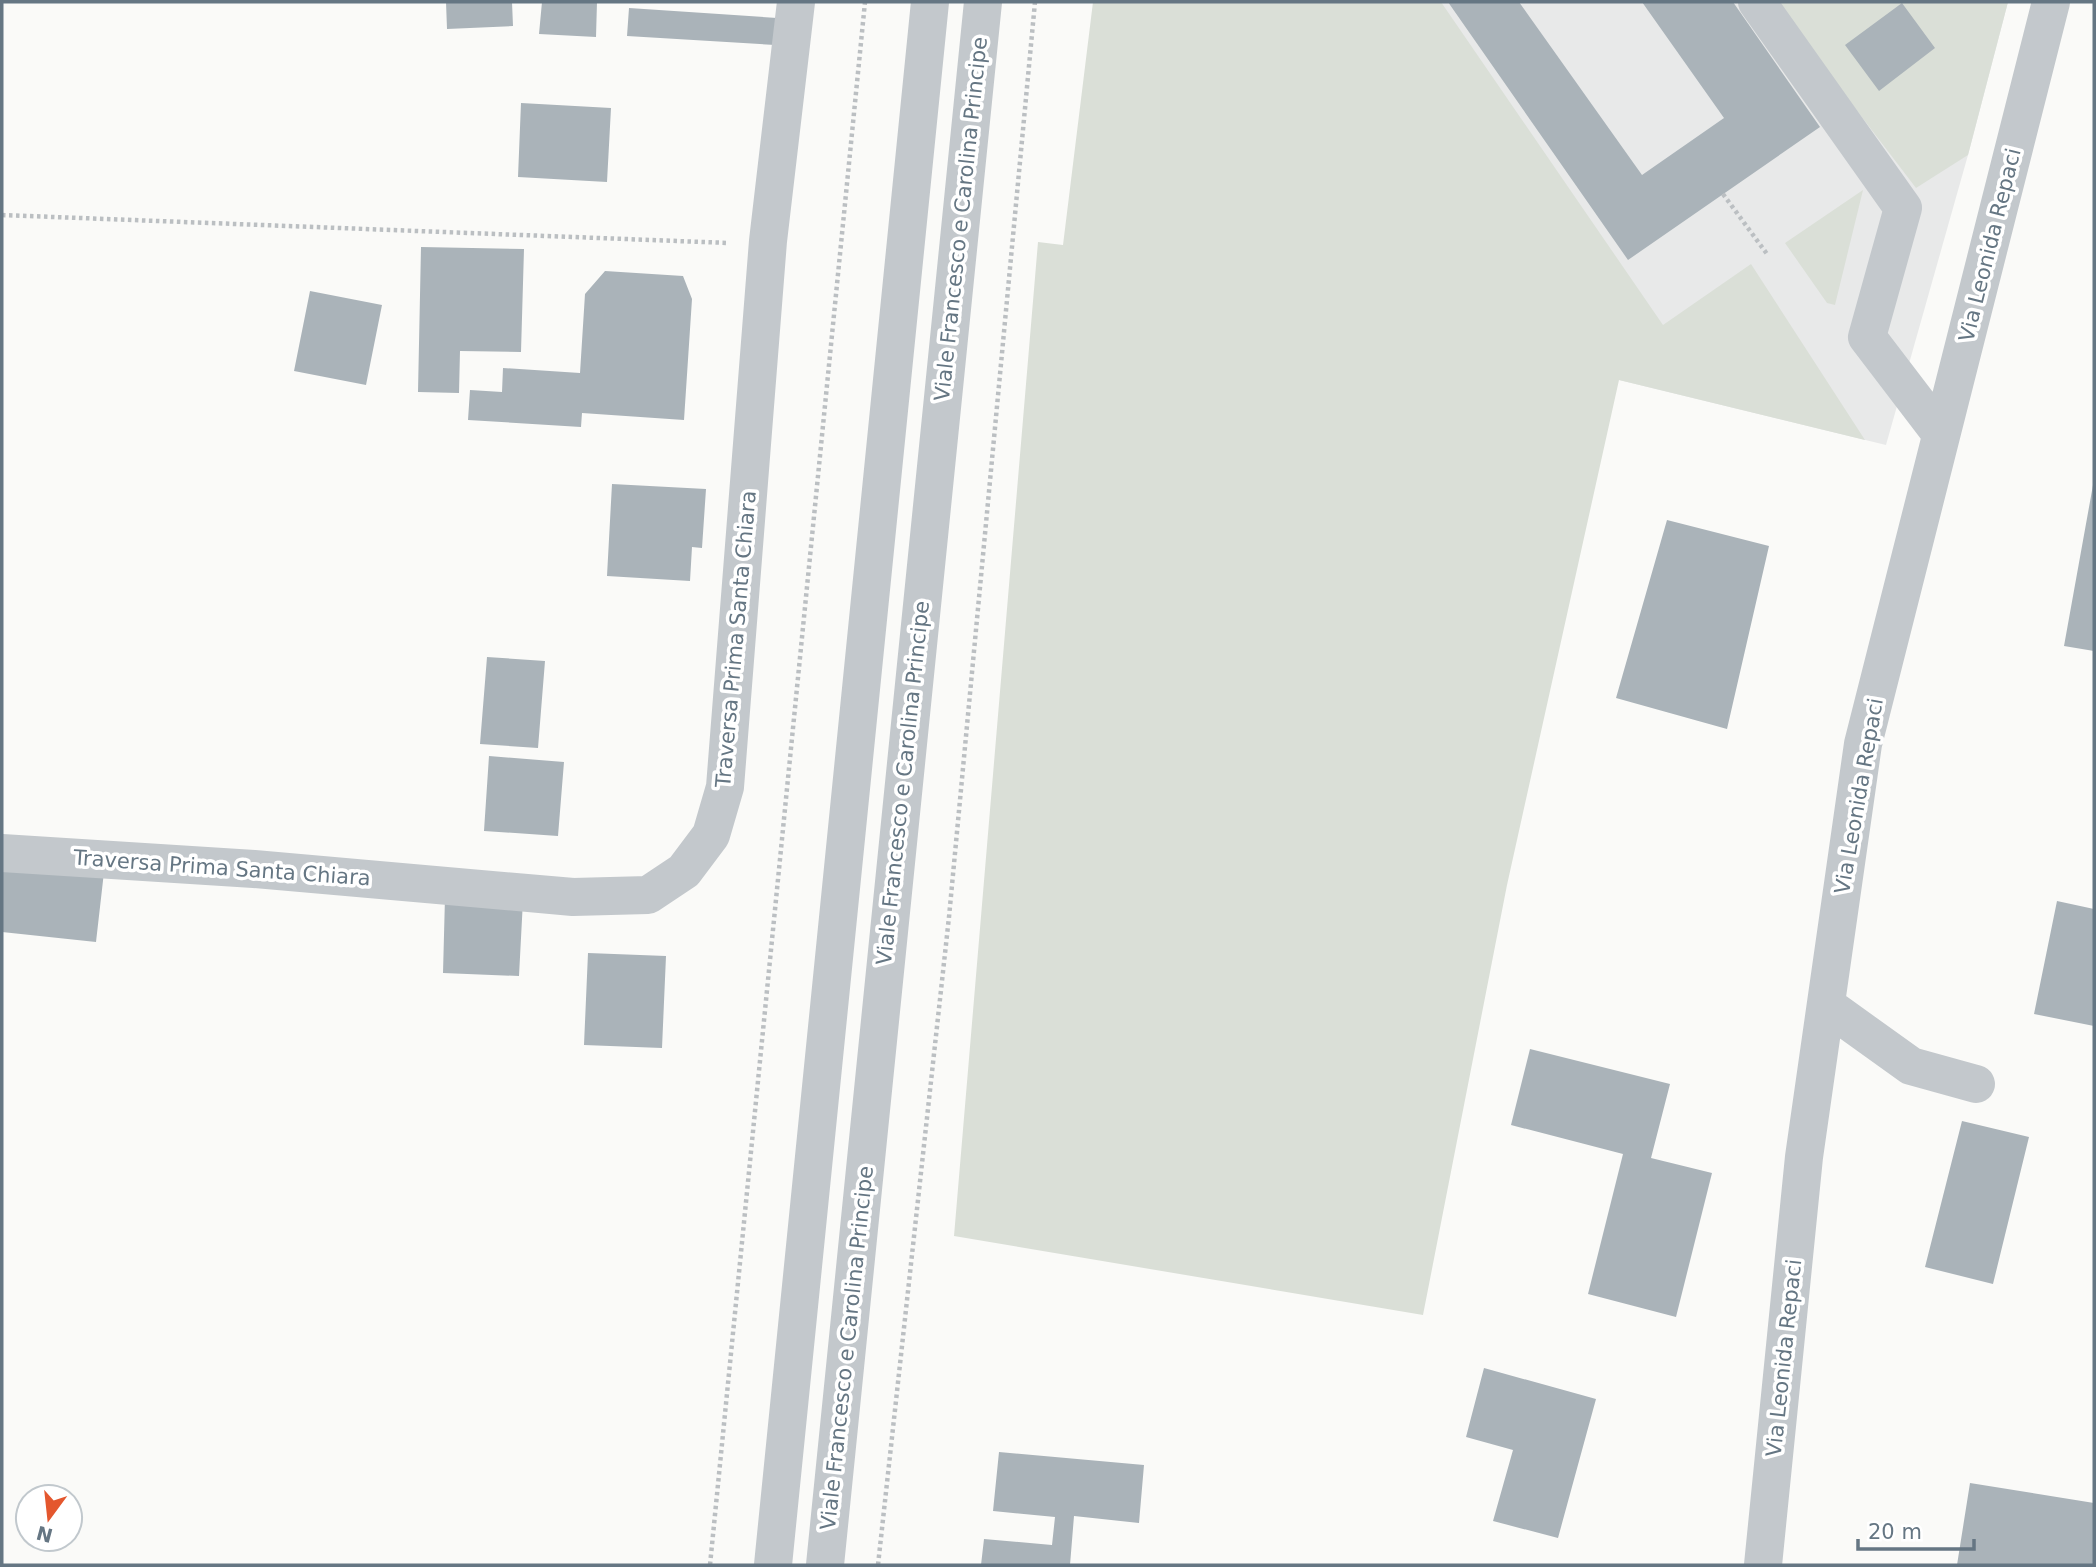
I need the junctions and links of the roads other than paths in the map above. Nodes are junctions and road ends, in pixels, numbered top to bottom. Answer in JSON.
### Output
{"nodes":[{"id":1,"x":796,"y":2,"type":"edge"},
{"id":2,"x":930,"y":2,"type":"edge"},
{"id":3,"x":983,"y":2,"type":"edge"},
{"id":4,"x":1757,"y":2,"type":"edge"},
{"id":5,"x":2051,"y":2,"type":"edge"},
{"id":6,"x":1941,"y":434,"type":"junction"},
{"id":7,"x":2,"y":853,"type":"edge"},
{"id":8,"x":1826,"y":1005,"type":"junction"},
{"id":9,"x":1976,"y":1084,"type":"dead end"},
{"id":10,"x":773,"y":1565,"type":"edge"},
{"id":11,"x":825,"y":1565,"type":"edge"},
{"id":12,"x":1763,"y":1565,"type":"edge"}],
"edges":[{"from":1,"to":7,"type":"street","name":"Traversa Prima Santa Chiara"},
{"from":2,"to":10,"type":"street"},
{"from":3,"to":11,"type":"street","name":"Viale Francesco e Carolina Principe"},
{"from":4,"to":6,"type":"street"},
{"from":5,"to":6,"type":"street","name":"Via Leonida Repaci"},
{"from":6,"to":8,"type":"street","name":"Via Leonida Repaci"},
{"from":8,"to":9,"type":"street"},
{"from":8,"to":12,"type":"street","name":"Via Leonida Repaci"}]}
